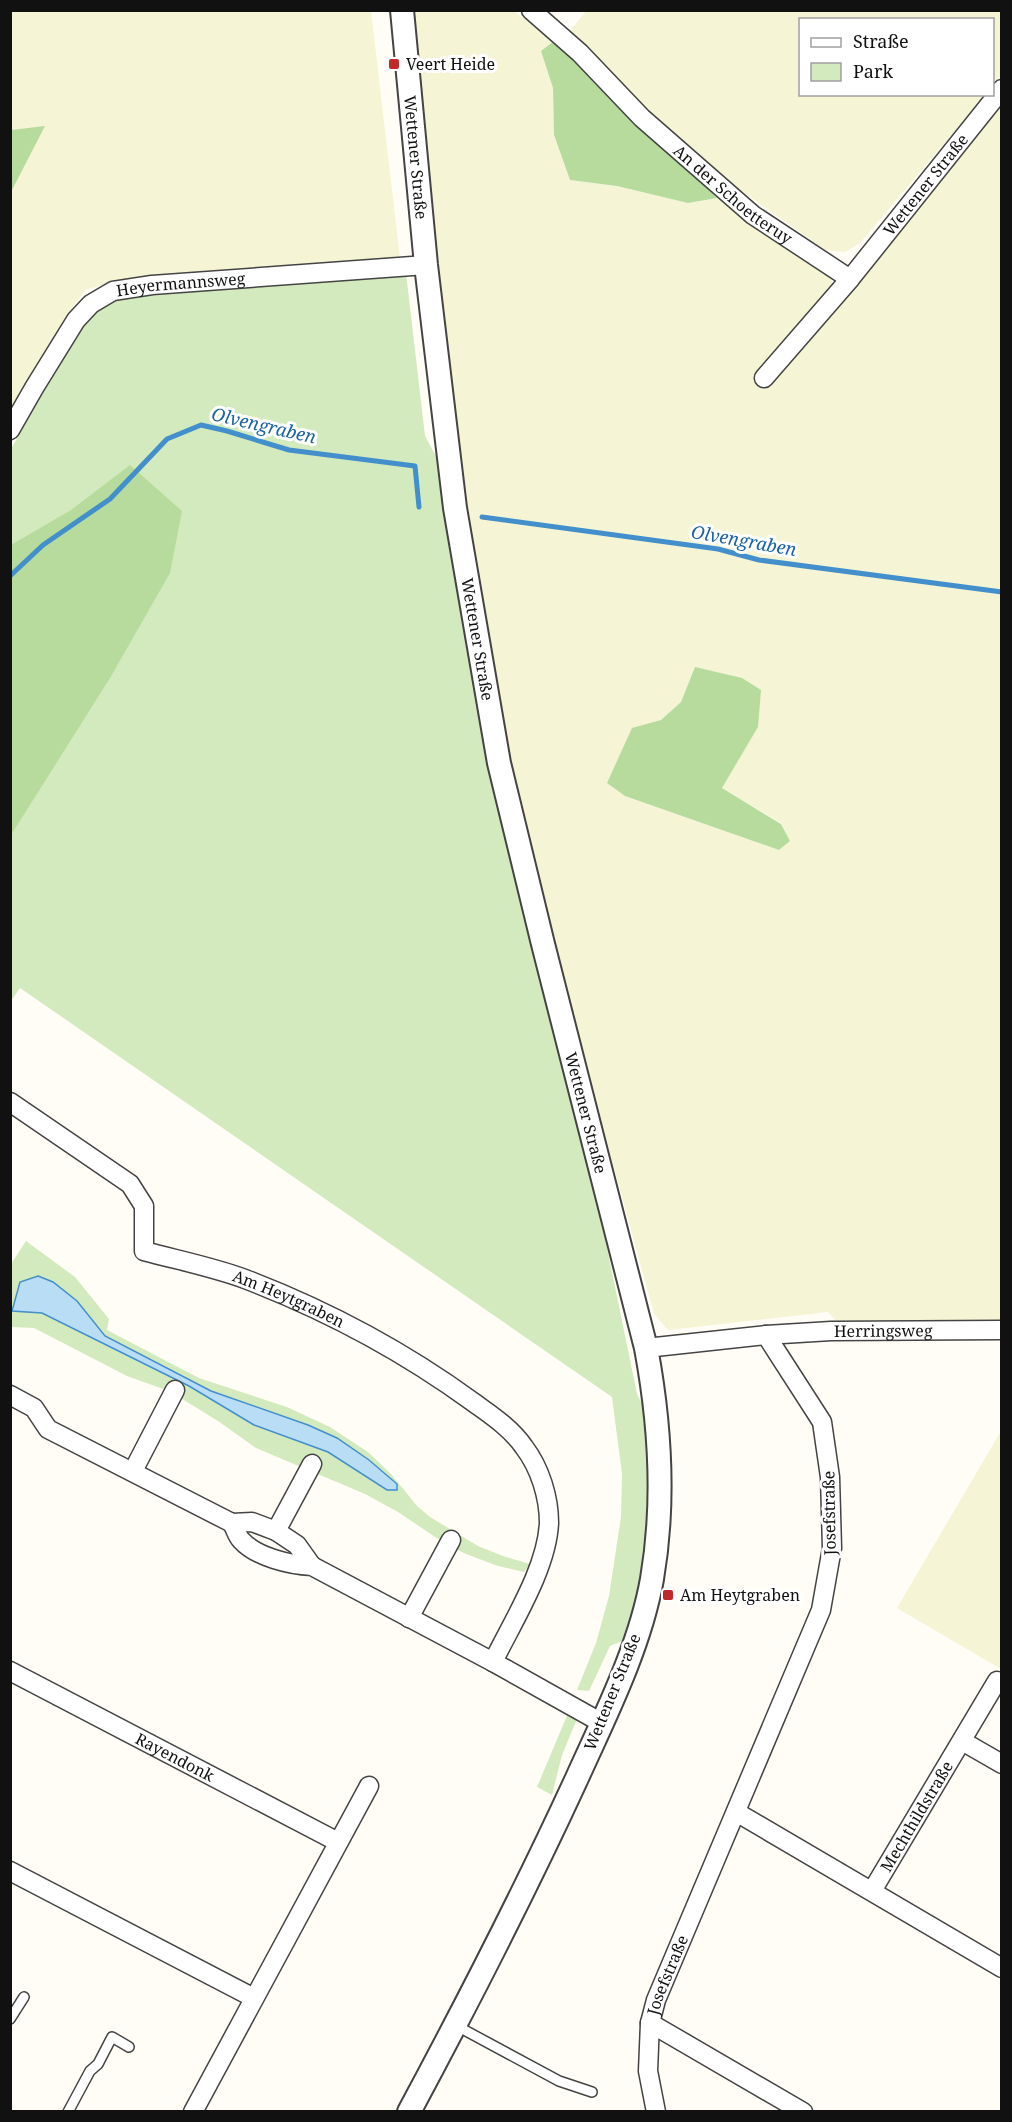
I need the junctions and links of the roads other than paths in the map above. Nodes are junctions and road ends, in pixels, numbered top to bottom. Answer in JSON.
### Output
{"nodes":[{"id":1,"x":402,"y":10,"type":"edge"},
{"id":2,"x":531,"y":10,"type":"edge"},
{"id":3,"x":1002,"y":89,"type":"edge"},
{"id":4,"x":426,"y":266,"type":"junction"},
{"id":5,"x":850,"y":279,"type":"junction"},
{"id":6,"x":764,"y":378,"type":"dead end"},
{"id":7,"x":10,"y":430,"type":"edge"},
{"id":8,"x":10,"y":1102,"type":"edge"},
{"id":9,"x":1002,"y":1330,"type":"edge"},
{"id":10,"x":766,"y":1335,"type":"junction"},
{"id":11,"x":646,"y":1348,"type":"junction"},
{"id":12,"x":175,"y":1390,"type":"dead end"},
{"id":13,"x":10,"y":1395,"type":"edge"},
{"id":14,"x":312,"y":1464,"type":"dead end"},
{"id":15,"x":133,"y":1471,"type":"junction"},
{"id":16,"x":232,"y":1523,"type":"junction"},
{"id":17,"x":276,"y":1531,"type":"junction"},
{"id":18,"x":451,"y":1540,"type":"dead end"},
{"id":19,"x":312,"y":1566,"type":"junction"},
{"id":20,"x":409,"y":1618,"type":"junction"},
{"id":21,"x":493,"y":1662,"type":"junction"},
{"id":22,"x":10,"y":1671,"type":"edge"},
{"id":23,"x":997,"y":1681,"type":"dead end"},
{"id":24,"x":602,"y":1723,"type":"junction"},
{"id":25,"x":962,"y":1741,"type":"junction"},
{"id":26,"x":1002,"y":1764,"type":"edge"},
{"id":27,"x":369,"y":1786,"type":"dead end"},
{"id":28,"x":736,"y":1812,"type":"junction"},
{"id":29,"x":338,"y":1842,"type":"junction"},
{"id":30,"x":10,"y":1871,"type":"edge"},
{"id":31,"x":872,"y":1891,"type":"junction"},
{"id":32,"x":1002,"y":1968,"type":"edge"},
{"id":33,"x":24,"y":1997,"type":"dead end"},
{"id":34,"x":254,"y":1998,"type":"junction"},
{"id":35,"x":10,"y":2019,"type":"edge"},
{"id":36,"x":650,"y":2023,"type":"junction"},
{"id":37,"x":455,"y":2025,"type":"junction"},
{"id":38,"x":129,"y":2047,"type":"dead end"},
{"id":39,"x":592,"y":2092,"type":"dead end"},
{"id":40,"x":68,"y":2112,"type":"edge"},
{"id":41,"x":193,"y":2112,"type":"edge"},
{"id":42,"x":410,"y":2112,"type":"edge"},
{"id":43,"x":656,"y":2112,"type":"edge"},
{"id":44,"x":803,"y":2112,"type":"edge"}],
"edges":[{"from":1,"to":4,"type":"street","name":"Wettener Straße"},
{"from":2,"to":5,"type":"street","name":"An der Schoetteruy"},
{"from":3,"to":5,"type":"street","name":"Wettener Straße"},
{"from":4,"to":7,"type":"street","name":"Heyermannsweg"},
{"from":4,"to":11,"type":"street","name":"Wettener Straße"},
{"from":5,"to":6,"type":"street"},
{"from":8,"to":21,"type":"street","name":"Am Heytgraben"},
{"from":9,"to":10,"type":"street","name":"Herringsweg"},
{"from":10,"to":11,"type":"street"},
{"from":10,"to":28,"type":"street","name":"Josefstraße"},
{"from":11,"to":24,"type":"street","name":"Wettener Straße"},
{"from":12,"to":15,"type":"street"},
{"from":13,"to":15,"type":"street"},
{"from":14,"to":17,"type":"street"},
{"from":15,"to":16,"type":"street"},
{"from":16,"to":17,"type":"street"},
{"from":16,"to":19,"type":"street"},
{"from":17,"to":19,"type":"street"},
{"from":18,"to":20,"type":"street"},
{"from":19,"to":20,"type":"street"},
{"from":20,"to":21,"type":"street"},
{"from":21,"to":24,"type":"street"},
{"from":22,"to":29,"type":"street","name":"Rayendonk"},
{"from":23,"to":25,"type":"street","name":"Mechthildstraße"},
{"from":24,"to":37,"type":"street","name":"Wettener Straße"},
{"from":25,"to":26,"type":"street"},
{"from":25,"to":31,"type":"street","name":"Mechthildstraße"},
{"from":27,"to":29,"type":"street"},
{"from":28,"to":31,"type":"street"},
{"from":28,"to":36,"type":"street","name":"Josefstraße"},
{"from":29,"to":34,"type":"street"},
{"from":30,"to":34,"type":"street"},
{"from":31,"to":32,"type":"street"},
{"from":33,"to":35,"type":"lane"},
{"from":34,"to":41,"type":"street"},
{"from":36,"to":43,"type":"street","name":"Josefstraße"},
{"from":36,"to":44,"type":"street"},
{"from":37,"to":39,"type":"lane"},
{"from":37,"to":42,"type":"street","name":"Wettener Straße"},
{"from":38,"to":40,"type":"lane"}]}
